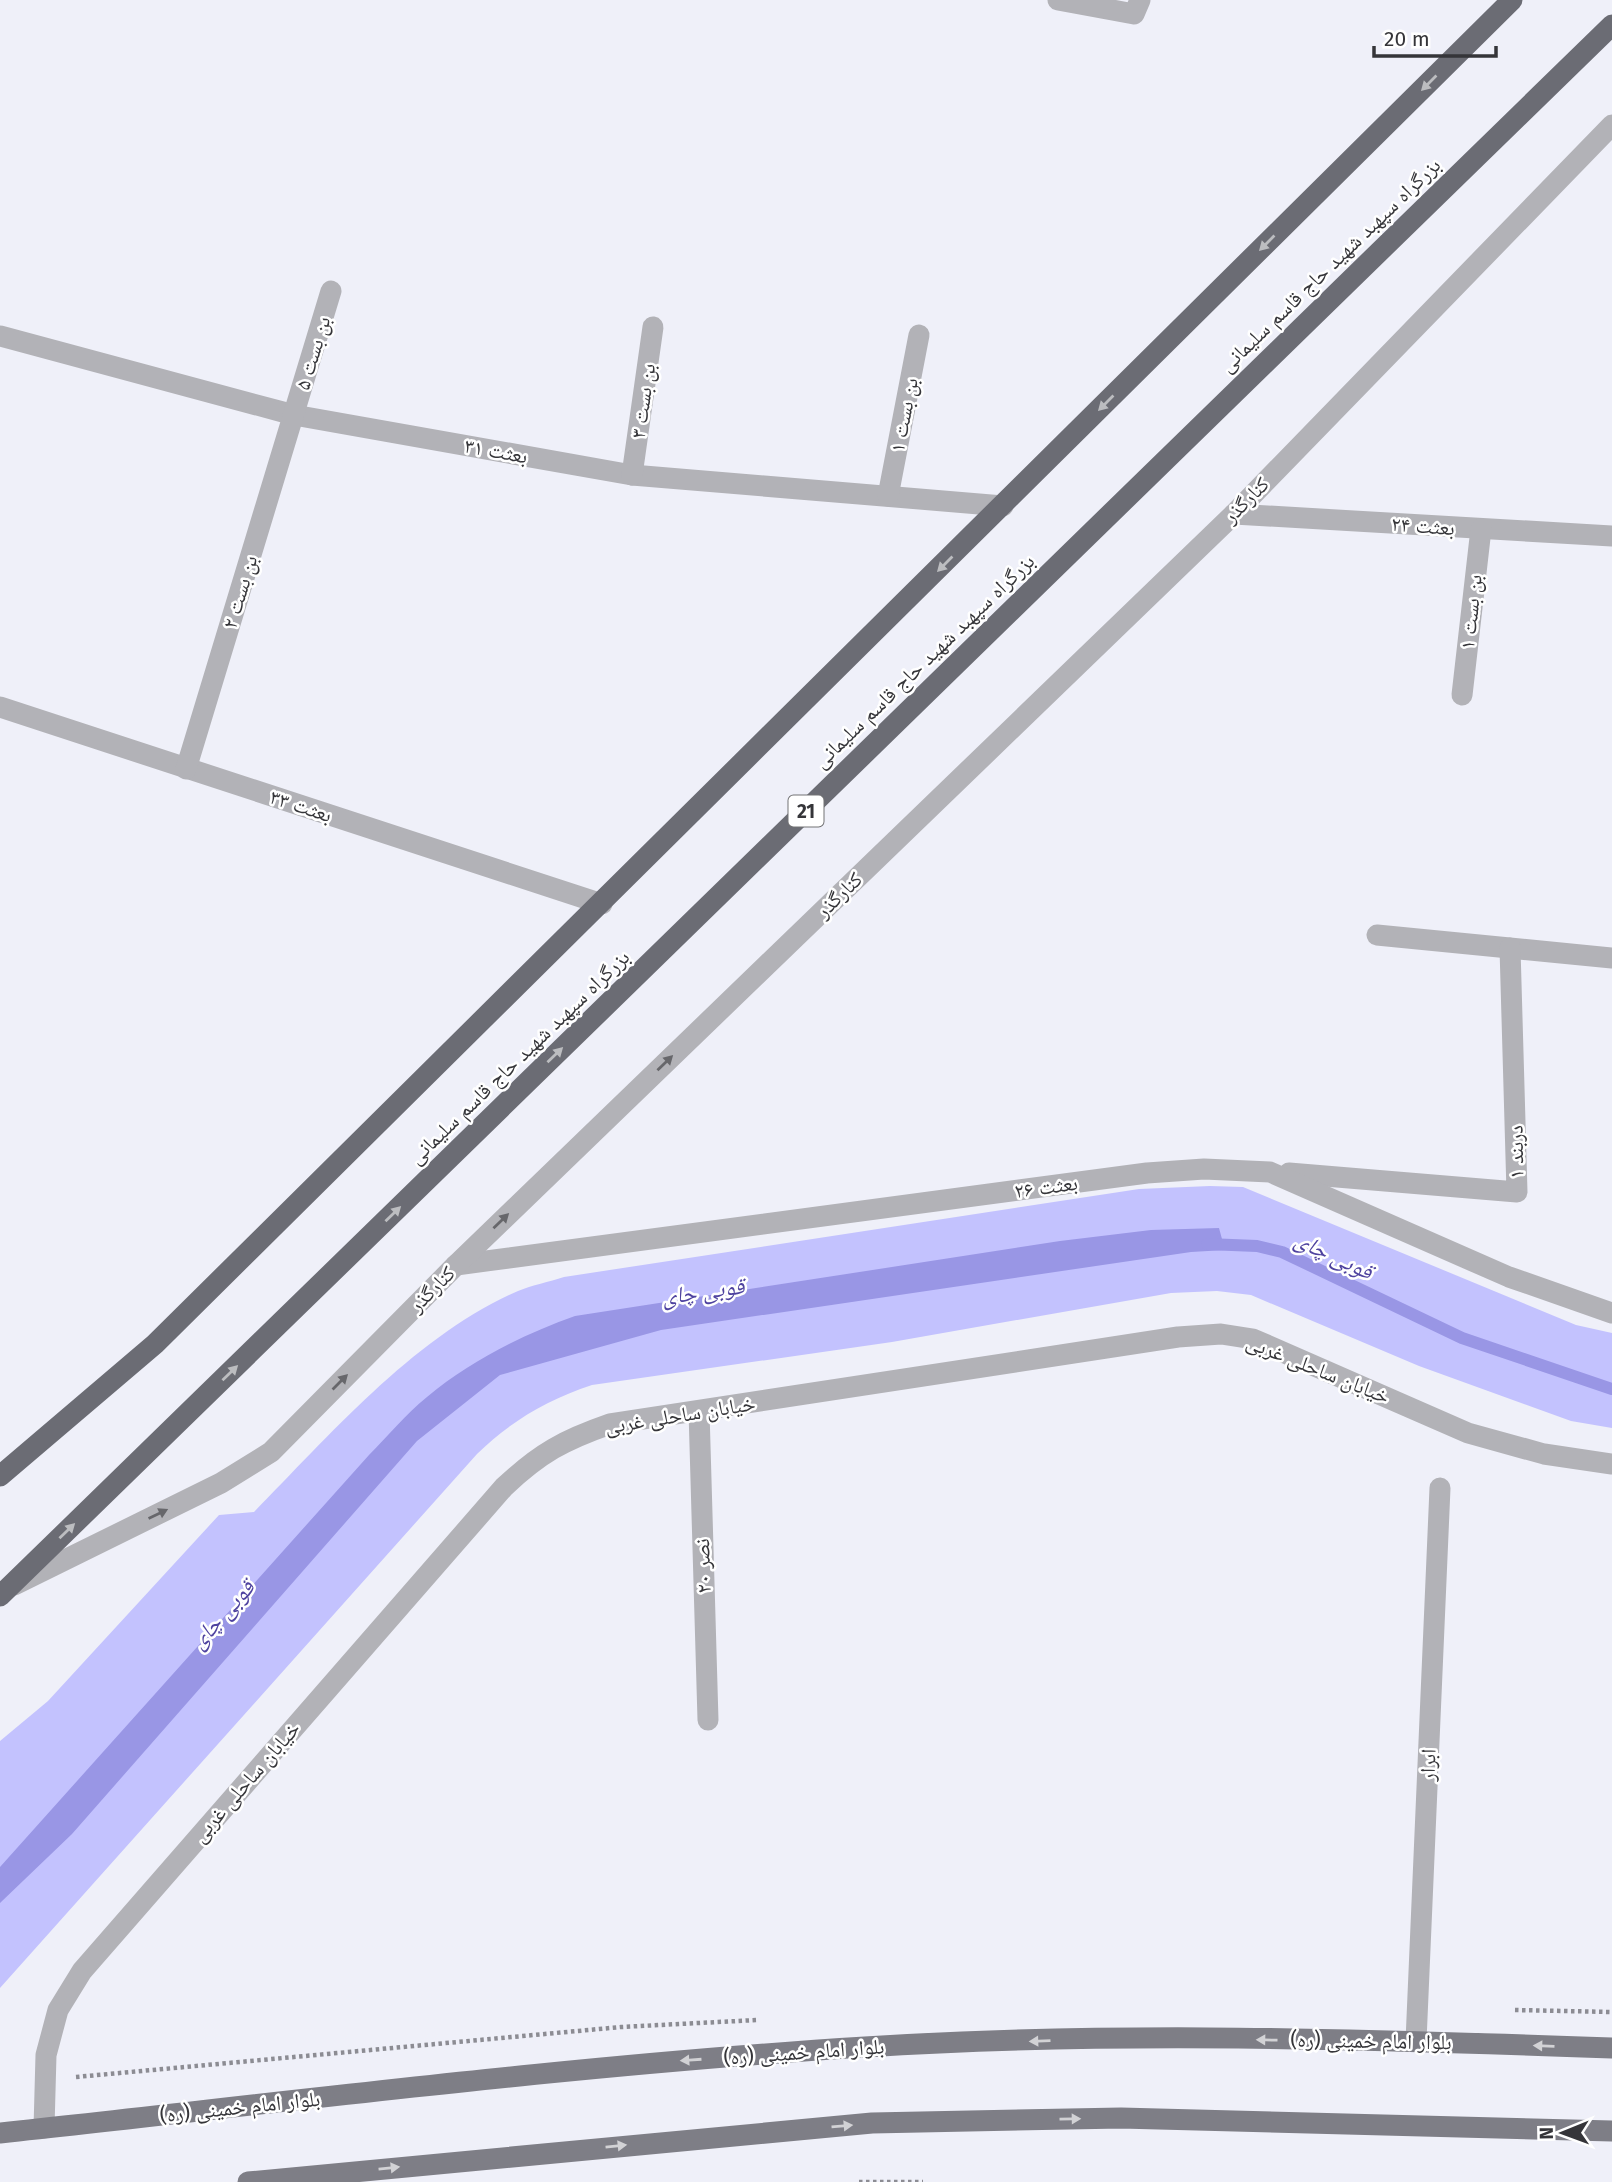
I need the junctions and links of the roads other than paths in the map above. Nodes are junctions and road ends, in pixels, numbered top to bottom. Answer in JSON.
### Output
{"nodes":[{"id":1,"x":1058,"y":0,"type":"edge"},
{"id":2,"x":1140,"y":0,"type":"edge"},
{"id":3,"x":1512,"y":0,"type":"edge"},
{"id":4,"x":1612,"y":25,"type":"edge"},
{"id":5,"x":1612,"y":125,"type":"edge"},
{"id":6,"x":331,"y":291,"type":"dead end"},
{"id":7,"x":653,"y":327,"type":"dead end"},
{"id":8,"x":919,"y":335,"type":"dead end"},
{"id":9,"x":0,"y":336,"type":"edge"},
{"id":10,"x":294,"y":415,"type":"junction"},
{"id":11,"x":632,"y":475,"type":"junction"},
{"id":12,"x":888,"y":496,"type":"junction"},
{"id":13,"x":1003,"y":506,"type":"junction"},
{"id":14,"x":1234,"y":514,"type":"junction"},
{"id":15,"x":1481,"y":529,"type":"junction"},
{"id":16,"x":1612,"y":536,"type":"edge"},
{"id":17,"x":1462,"y":695,"type":"dead end"},
{"id":18,"x":0,"y":707,"type":"edge"},
{"id":19,"x":186,"y":769,"type":"junction"},
{"id":20,"x":602,"y":904,"type":"junction"},
{"id":21,"x":1377,"y":935,"type":"dead end"},
{"id":22,"x":1510,"y":948,"type":"junction"},
{"id":23,"x":1612,"y":958,"type":"edge"},
{"id":24,"x":1269,"y":1172,"type":"junction"},
{"id":25,"x":456,"y":1265,"type":"junction"},
{"id":26,"x":1612,"y":1313,"type":"edge"},
{"id":27,"x":699,"y":1411,"type":"junction"},
{"id":28,"x":1612,"y":1464,"type":"edge"},
{"id":29,"x":0,"y":1476,"type":"edge"},
{"id":30,"x":1440,"y":1488,"type":"dead end"},
{"id":31,"x":4,"y":1592,"type":"edge"},
{"id":32,"x":708,"y":1720,"type":"dead end"},
{"id":33,"x":1416,"y":2041,"type":"junction"},
{"id":34,"x":1612,"y":2048,"type":"edge"},
{"id":35,"x":44,"y":2128,"type":"junction"},
{"id":36,"x":1612,"y":2132,"type":"edge"},
{"id":37,"x":0,"y":2133,"type":"edge"},
{"id":38,"x":248,"y":2182,"type":"edge"}],
"edges":[{"from":1,"to":2,"type":"street"},
{"from":3,"to":13,"type":"highway","one_way":true},
{"from":31,"to":4,"type":"highway","name":"بزرگراه سپهبد شهید حاج قاسم سلیمانی","number":"21","one_way":true},
{"from":5,"to":14,"type":"street","name":"کنارگذر","number":"21"},
{"from":6,"to":10,"type":"street","name":"بن بست ۵"},
{"from":7,"to":11,"type":"street","name":"بن بست ۳"},
{"from":8,"to":12,"type":"street","name":"بن بست ۱"},
{"from":9,"to":10,"type":"street","name":"بعثت ۳۱"},
{"from":10,"to":11,"type":"street","name":"بعثت ۳۱"},
{"from":10,"to":19,"type":"street","name":"بن بست ۲"},
{"from":11,"to":12,"type":"street","name":"بعثت ۳۱"},
{"from":12,"to":13,"type":"street","name":"بعثت ۳۱"},
{"from":13,"to":20,"type":"highway","one_way":true},
{"from":14,"to":15,"type":"street","name":"بعثت ۲۴"},
{"from":25,"to":14,"type":"street","name":"کنارگذر","number":"21","one_way":true},
{"from":15,"to":16,"type":"street","name":"بعثت ۲۴"},
{"from":15,"to":17,"type":"street","name":"بن بست ۱"},
{"from":18,"to":19,"type":"street","name":"بعثت ۳۳"},
{"from":19,"to":20,"type":"street","name":"بعثت ۳۳"},
{"from":20,"to":29,"type":"highway"},
{"from":21,"to":22,"type":"street"},
{"from":22,"to":23,"type":"street"},
{"from":22,"to":24,"type":"street","name":"دربند ۱"},
{"from":24,"to":25,"type":"street","name":"بعثت ۲۶"},
{"from":24,"to":26,"type":"street","name":"بعثت ۲۶"},
{"from":31,"to":25,"type":"street","name":"کنارگذر","number":"21","one_way":true},
{"from":27,"to":28,"type":"street","name":"خیابان ساحلی غربی"},
{"from":27,"to":32,"type":"street","name":"نصر ۲۰"},
{"from":27,"to":35,"type":"street","name":"خیابان ساحلی غربی"},
{"from":30,"to":33,"type":"street","name":"ابرار"},
{"from":34,"to":33,"type":"main road","name":"بلوار امام خمینی (ره)","one_way":true},
{"from":33,"to":35,"type":"main road","name":"بلوار امام خمینی (ره)","one_way":true},
{"from":35,"to":37,"type":"main road","name":"بلوار امام خمینی (ره)"},
{"from":38,"to":36,"type":"main road","one_way":true}]}
